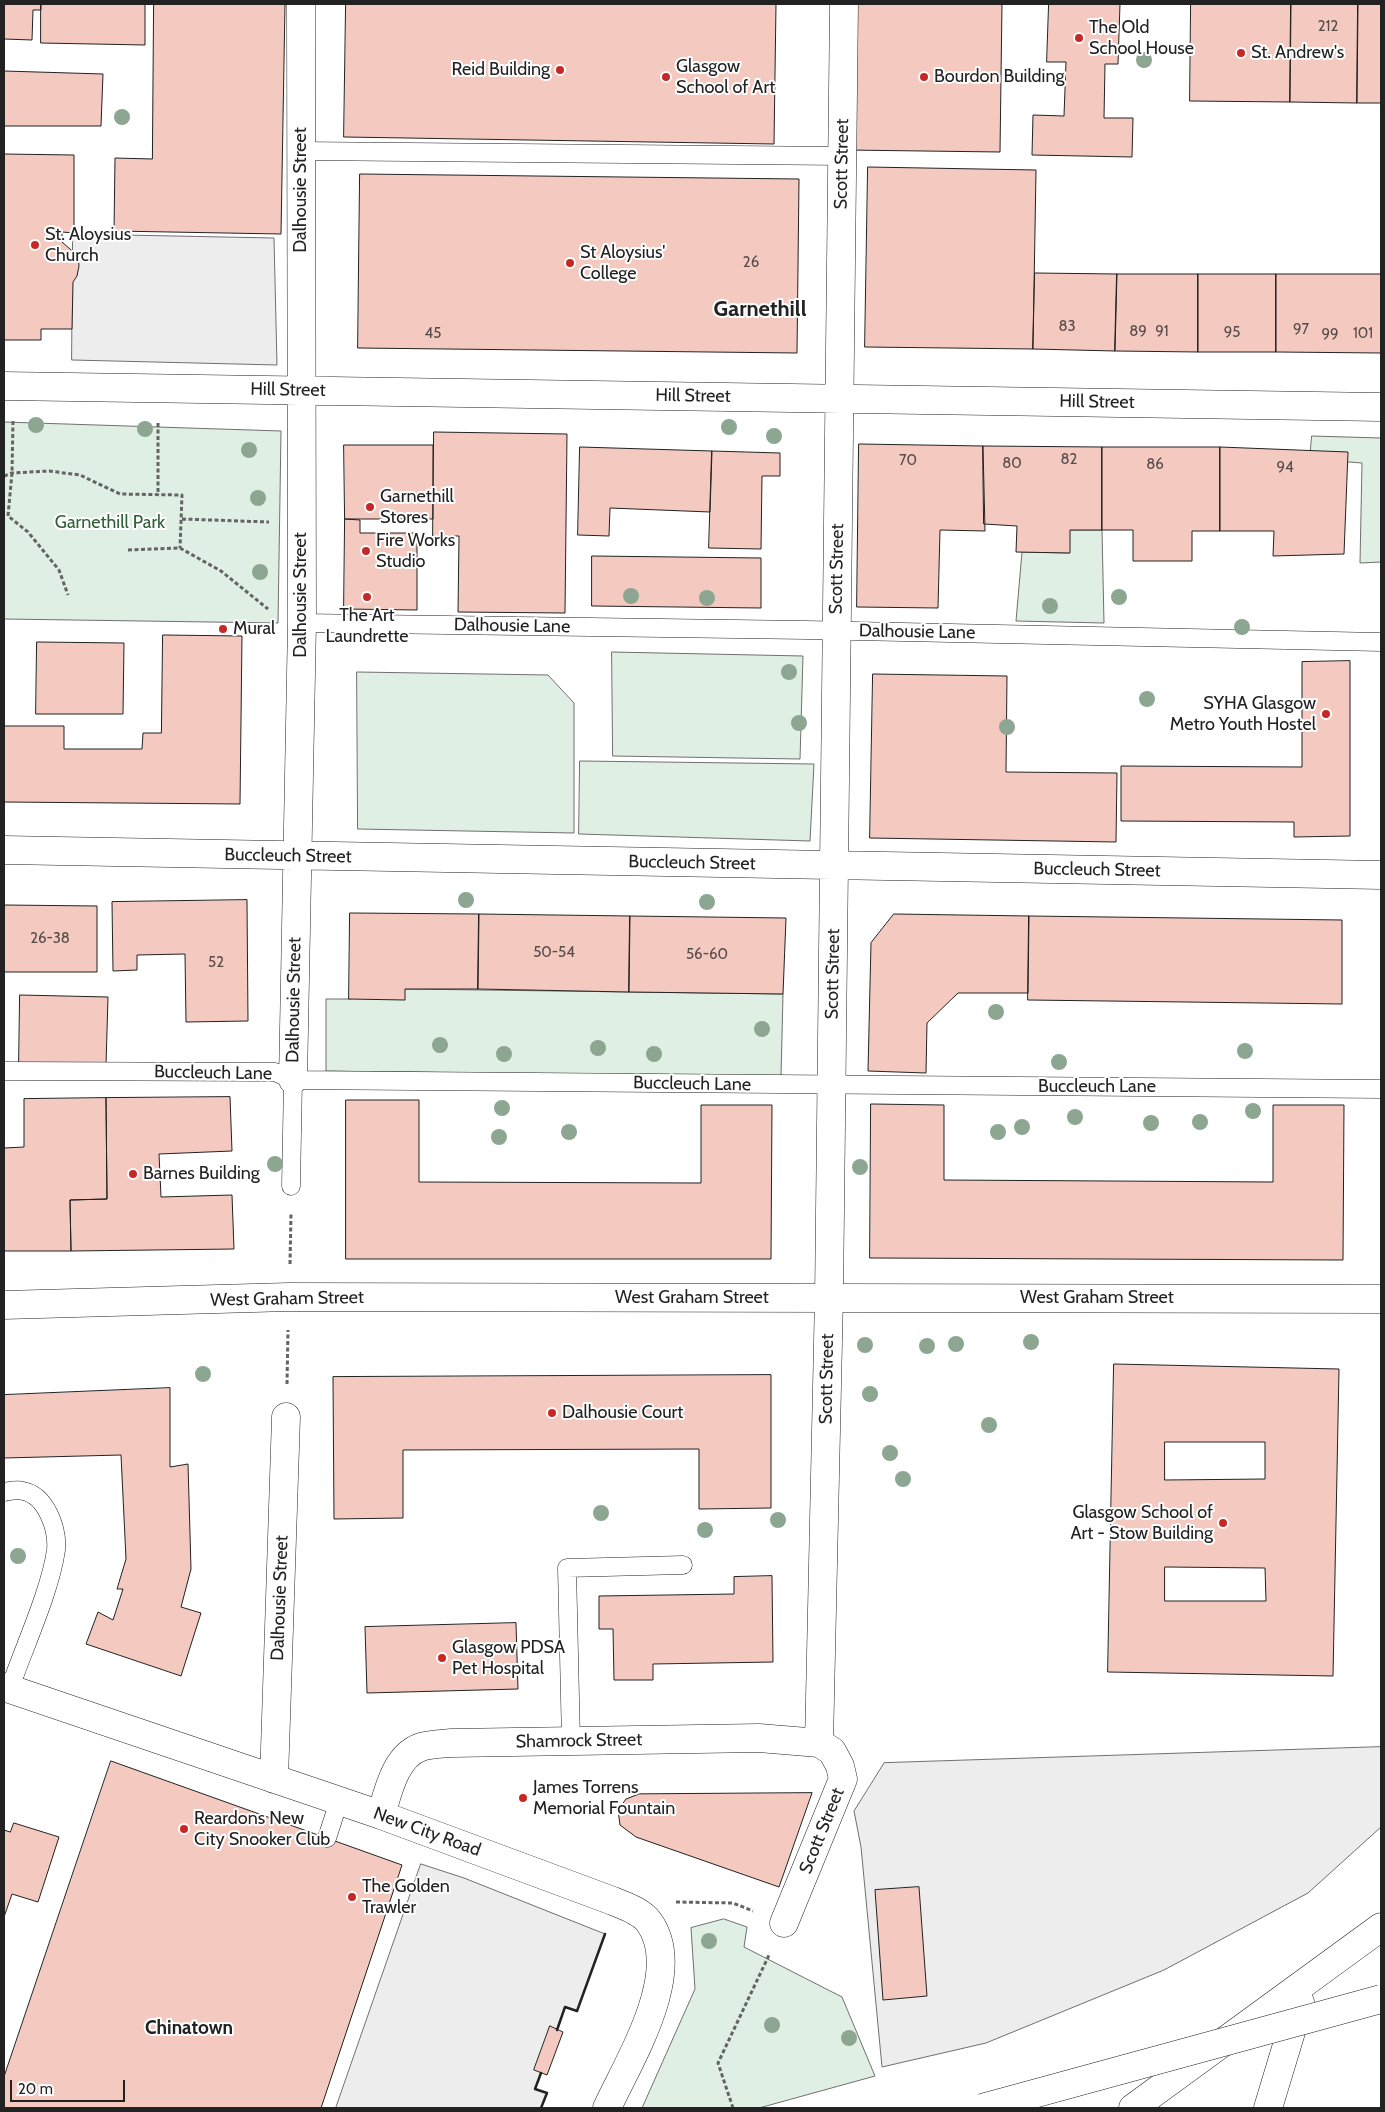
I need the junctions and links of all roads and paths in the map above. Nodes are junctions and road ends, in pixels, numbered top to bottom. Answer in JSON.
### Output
{"nodes":[{"id":1,"x":301,"y":4,"type":"edge"},
{"id":2,"x":844,"y":4,"type":"edge"},
{"id":3,"x":300,"y":151,"type":"junction"},
{"id":4,"x":842,"y":156,"type":"junction"},
{"id":5,"x":8,"y":387,"type":"edge"},
{"id":6,"x":157,"y":388,"type":"junction"},
{"id":7,"x":301,"y":390,"type":"junction"},
{"id":8,"x":839,"y":398,"type":"junction"},
{"id":9,"x":1381,"y":407,"type":"edge"},
{"id":10,"x":12,"y":472,"type":"junction"},
{"id":11,"x":4,"y":476,"type":"edge"},
{"id":12,"x":158,"y":495,"type":"junction"},
{"id":13,"x":182,"y":519,"type":"junction"},
{"id":14,"x":302,"y":524,"type":"junction"},
{"id":15,"x":180,"y":548,"type":"junction"},
{"id":16,"x":128,"y":550,"type":"dead end"},
{"id":17,"x":68,"y":595,"type":"dead end"},
{"id":18,"x":302,"y":617,"type":"junction"},
{"id":19,"x":837,"y":631,"type":"junction"},
{"id":20,"x":1381,"y":642,"type":"edge"},
{"id":21,"x":4,"y":850,"type":"edge"},
{"id":22,"x":296,"y":856,"type":"junction"},
{"id":23,"x":834,"y":866,"type":"junction"},
{"id":24,"x":1381,"y":875,"type":"edge"},
{"id":25,"x":4,"y":1071,"type":"edge"},
{"id":26,"x":293,"y":1080,"type":"junction"},
{"id":27,"x":832,"y":1085,"type":"junction"},
{"id":28,"x":1381,"y":1089,"type":"edge"},
{"id":29,"x":291,"y":1186,"type":"dead end"},
{"id":30,"x":829,"y":1297,"type":"junction"},
{"id":31,"x":1381,"y":1299,"type":"edge"},
{"id":32,"x":4,"y":1305,"type":"edge"},
{"id":33,"x":286,"y":1417,"type":"dead end"},
{"id":34,"x":4,"y":1492,"type":"edge"},
{"id":35,"x":683,"y":1565,"type":"dead end"},
{"id":36,"x":7,"y":1688,"type":"edge"},
{"id":37,"x":571,"y":1741,"type":"junction"},
{"id":38,"x":819,"y":1743,"type":"junction"},
{"id":39,"x":274,"y":1779,"type":"junction"},
{"id":40,"x":339,"y":1801,"type":"junction"},
{"id":41,"x":380,"y":1815,"type":"junction"},
{"id":42,"x":327,"y":1838,"type":"dead end"},
{"id":43,"x":669,"y":1902,"type":"dead end"},
{"id":44,"x":784,"y":1923,"type":"junction"},
{"id":45,"x":1381,"y":1927,"type":"edge"},
{"id":46,"x":1306,"y":1982,"type":"junction"},
{"id":47,"x":1381,"y":1986,"type":"edge"},
{"id":48,"x":1381,"y":1999,"type":"edge"},
{"id":49,"x":1148,"y":2062,"type":"junction"},
{"id":50,"x":607,"y":2108,"type":"edge"},
{"id":51,"x":733,"y":2108,"type":"edge"},
{"id":52,"x":982,"y":2108,"type":"edge"},
{"id":53,"x":1133,"y":2108,"type":"edge"},
{"id":54,"x":1268,"y":2108,"type":"edge"}],
"edges":[{"from":1,"to":3,"type":"main road","name":"Dalhousie Street"},
{"from":2,"to":4,"type":"main road","name":"Scott Street"},
{"from":3,"to":4,"type":"lane"},
{"from":3,"to":7,"type":"main road","name":"Dalhousie Street"},
{"from":4,"to":8,"type":"main road","name":"Scott Street"},
{"from":5,"to":6,"type":"main road","name":"Hill Street"},
{"from":5,"to":10,"type":"path"},
{"from":6,"to":7,"type":"main road","name":"Hill Street"},
{"from":6,"to":12,"type":"path"},
{"from":7,"to":8,"type":"main road","name":"Hill Street"},
{"from":7,"to":14,"type":"main road","name":"Dalhousie Street"},
{"from":8,"to":9,"type":"main road","name":"Hill Street"},
{"from":8,"to":19,"type":"main road","name":"Scott Street"},
{"from":10,"to":11,"type":"path"},
{"from":10,"to":12,"type":"path"},
{"from":10,"to":17,"type":"path"},
{"from":12,"to":13,"type":"path"},
{"from":13,"to":14,"type":"path"},
{"from":13,"to":15,"type":"path"},
{"from":14,"to":18,"type":"main road","name":"Dalhousie Street"},
{"from":15,"to":16,"type":"path"},
{"from":15,"to":18,"type":"path"},
{"from":18,"to":19,"type":"lane","name":"Dalhousie Lane"},
{"from":18,"to":22,"type":"main road","name":"Dalhousie Street"},
{"from":19,"to":20,"type":"lane","name":"Dalhousie Lane"},
{"from":19,"to":23,"type":"main road","name":"Scott Street"},
{"from":21,"to":22,"type":"main road","name":"Buccleuch Street"},
{"from":22,"to":23,"type":"main road","name":"Buccleuch Street"},
{"from":22,"to":26,"type":"main road","name":"Dalhousie Street"},
{"from":23,"to":24,"type":"main road","name":"Buccleuch Street"},
{"from":23,"to":27,"type":"main road","name":"Scott Street"},
{"from":25,"to":26,"type":"lane","name":"Buccleuch Lane"},
{"from":26,"to":27,"type":"lane","name":"Buccleuch Lane"},
{"from":26,"to":29,"type":"lane","name":"Dalhousie Street"},
{"from":27,"to":28,"type":"lane","name":"Buccleuch Lane"},
{"from":27,"to":30,"type":"main road","name":"Scott Street"},
{"from":30,"to":31,"type":"main road","name":"West Graham Street"},
{"from":30,"to":32,"type":"main road","name":"West Graham Street"},
{"from":30,"to":38,"type":"main road","name":"Scott Street"},
{"from":33,"to":39,"type":"main road","name":"Dalhousie Street"},
{"from":34,"to":36,"type":"lane","name":"New City Road"},
{"from":35,"to":37,"type":"lane"},
{"from":36,"to":39,"type":"main road","name":"New City Road"},
{"from":37,"to":38,"type":"main road","name":"Shamrock Street"},
{"from":37,"to":41,"type":"main road","name":"Shamrock Street"},
{"from":38,"to":44,"type":"main road","name":"Scott Street"},
{"from":39,"to":40,"type":"main road","name":"New City Road"},
{"from":40,"to":41,"type":"main road","name":"New City Road"},
{"from":40,"to":42,"type":"lane"},
{"from":41,"to":50,"type":"main road","name":"New City Road"},
{"from":43,"to":44,"type":"path"},
{"from":44,"to":51,"type":"path"},
{"from":45,"to":46,"type":"main road"},
{"from":46,"to":53,"type":"main road"},
{"from":46,"to":54,"type":"main road"},
{"from":47,"to":49,"type":"main road","bridge":true},
{"from":48,"to":49,"type":"main road","bridge":true},
{"from":49,"to":52,"type":"main road","bridge":true}]}
